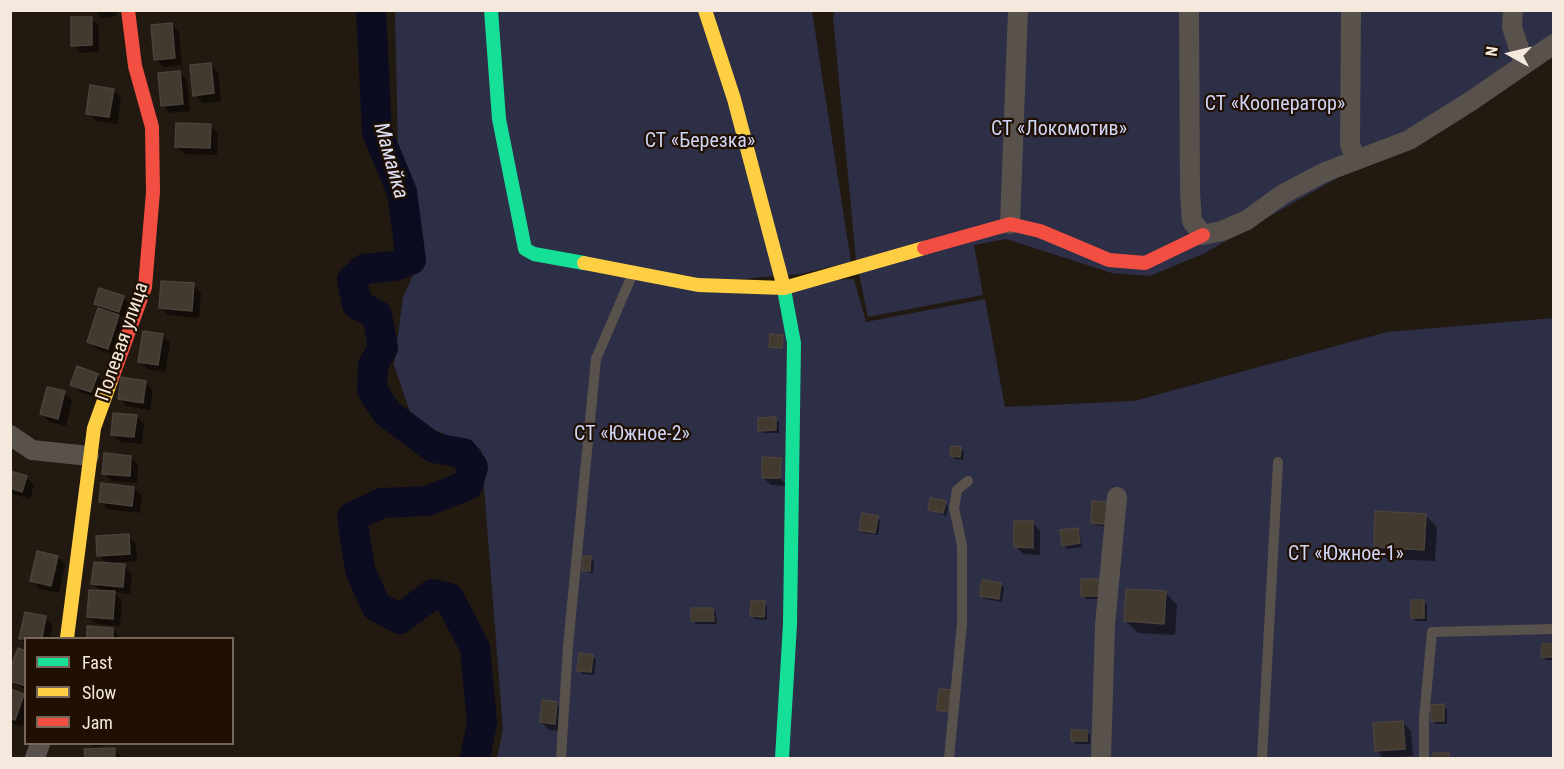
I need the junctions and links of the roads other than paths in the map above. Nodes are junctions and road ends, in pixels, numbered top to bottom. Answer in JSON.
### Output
{"nodes":[{"id":1,"x":128,"y":10,"type":"edge"},
{"id":2,"x":491,"y":10,"type":"edge"},
{"id":3,"x":705,"y":10,"type":"edge"},
{"id":4,"x":1018,"y":10,"type":"edge"},
{"id":5,"x":1189,"y":10,"type":"edge"},
{"id":6,"x":1350,"y":10,"type":"edge"},
{"id":7,"x":1513,"y":10,"type":"edge"},
{"id":8,"x":1554,"y":44,"type":"edge"},
{"id":9,"x":1524,"y":64,"type":"junction"},
{"id":10,"x":1356,"y":160,"type":"junction"},
{"id":11,"x":1010,"y":224,"type":"junction"},
{"id":12,"x":1203,"y":235,"type":"junction"},
{"id":13,"x":633,"y":272,"type":"junction"},
{"id":14,"x":784,"y":288,"type":"junction"},
{"id":15,"x":10,"y":435,"type":"edge"},
{"id":16,"x":90,"y":456,"type":"junction"},
{"id":17,"x":1278,"y":462,"type":"dead end"},
{"id":18,"x":968,"y":481,"type":"dead end"},
{"id":19,"x":1117,"y":497,"type":"dead end"},
{"id":20,"x":1554,"y":628,"type":"edge"},
{"id":21,"x":67,"y":637,"type":"edge"},
{"id":22,"x":561,"y":759,"type":"edge"},
{"id":23,"x":782,"y":759,"type":"edge"},
{"id":24,"x":949,"y":759,"type":"edge"},
{"id":25,"x":1101,"y":759,"type":"edge"},
{"id":26,"x":1262,"y":759,"type":"edge"},
{"id":27,"x":1424,"y":759,"type":"edge"}],
"edges":[{"from":1,"to":16,"type":"street","name":"Полевая улица"},
{"from":2,"to":13,"type":"street"},
{"from":3,"to":14,"type":"street"},
{"from":4,"to":11,"type":"street"},
{"from":5,"to":12,"type":"street"},
{"from":6,"to":10,"type":"street"},
{"from":7,"to":9,"type":"street"},
{"from":8,"to":9,"type":"street"},
{"from":9,"to":10,"type":"street"},
{"from":10,"to":12,"type":"street"},
{"from":11,"to":12,"type":"street"},
{"from":11,"to":14,"type":"street"},
{"from":13,"to":14,"type":"street"},
{"from":13,"to":22,"type":"lane"},
{"from":14,"to":23,"type":"street"},
{"from":15,"to":16,"type":"street"},
{"from":16,"to":21,"type":"street","name":"Полевая улица"},
{"from":17,"to":26,"type":"lane"},
{"from":18,"to":24,"type":"lane"},
{"from":19,"to":25,"type":"street"},
{"from":20,"to":27,"type":"lane"}]}
